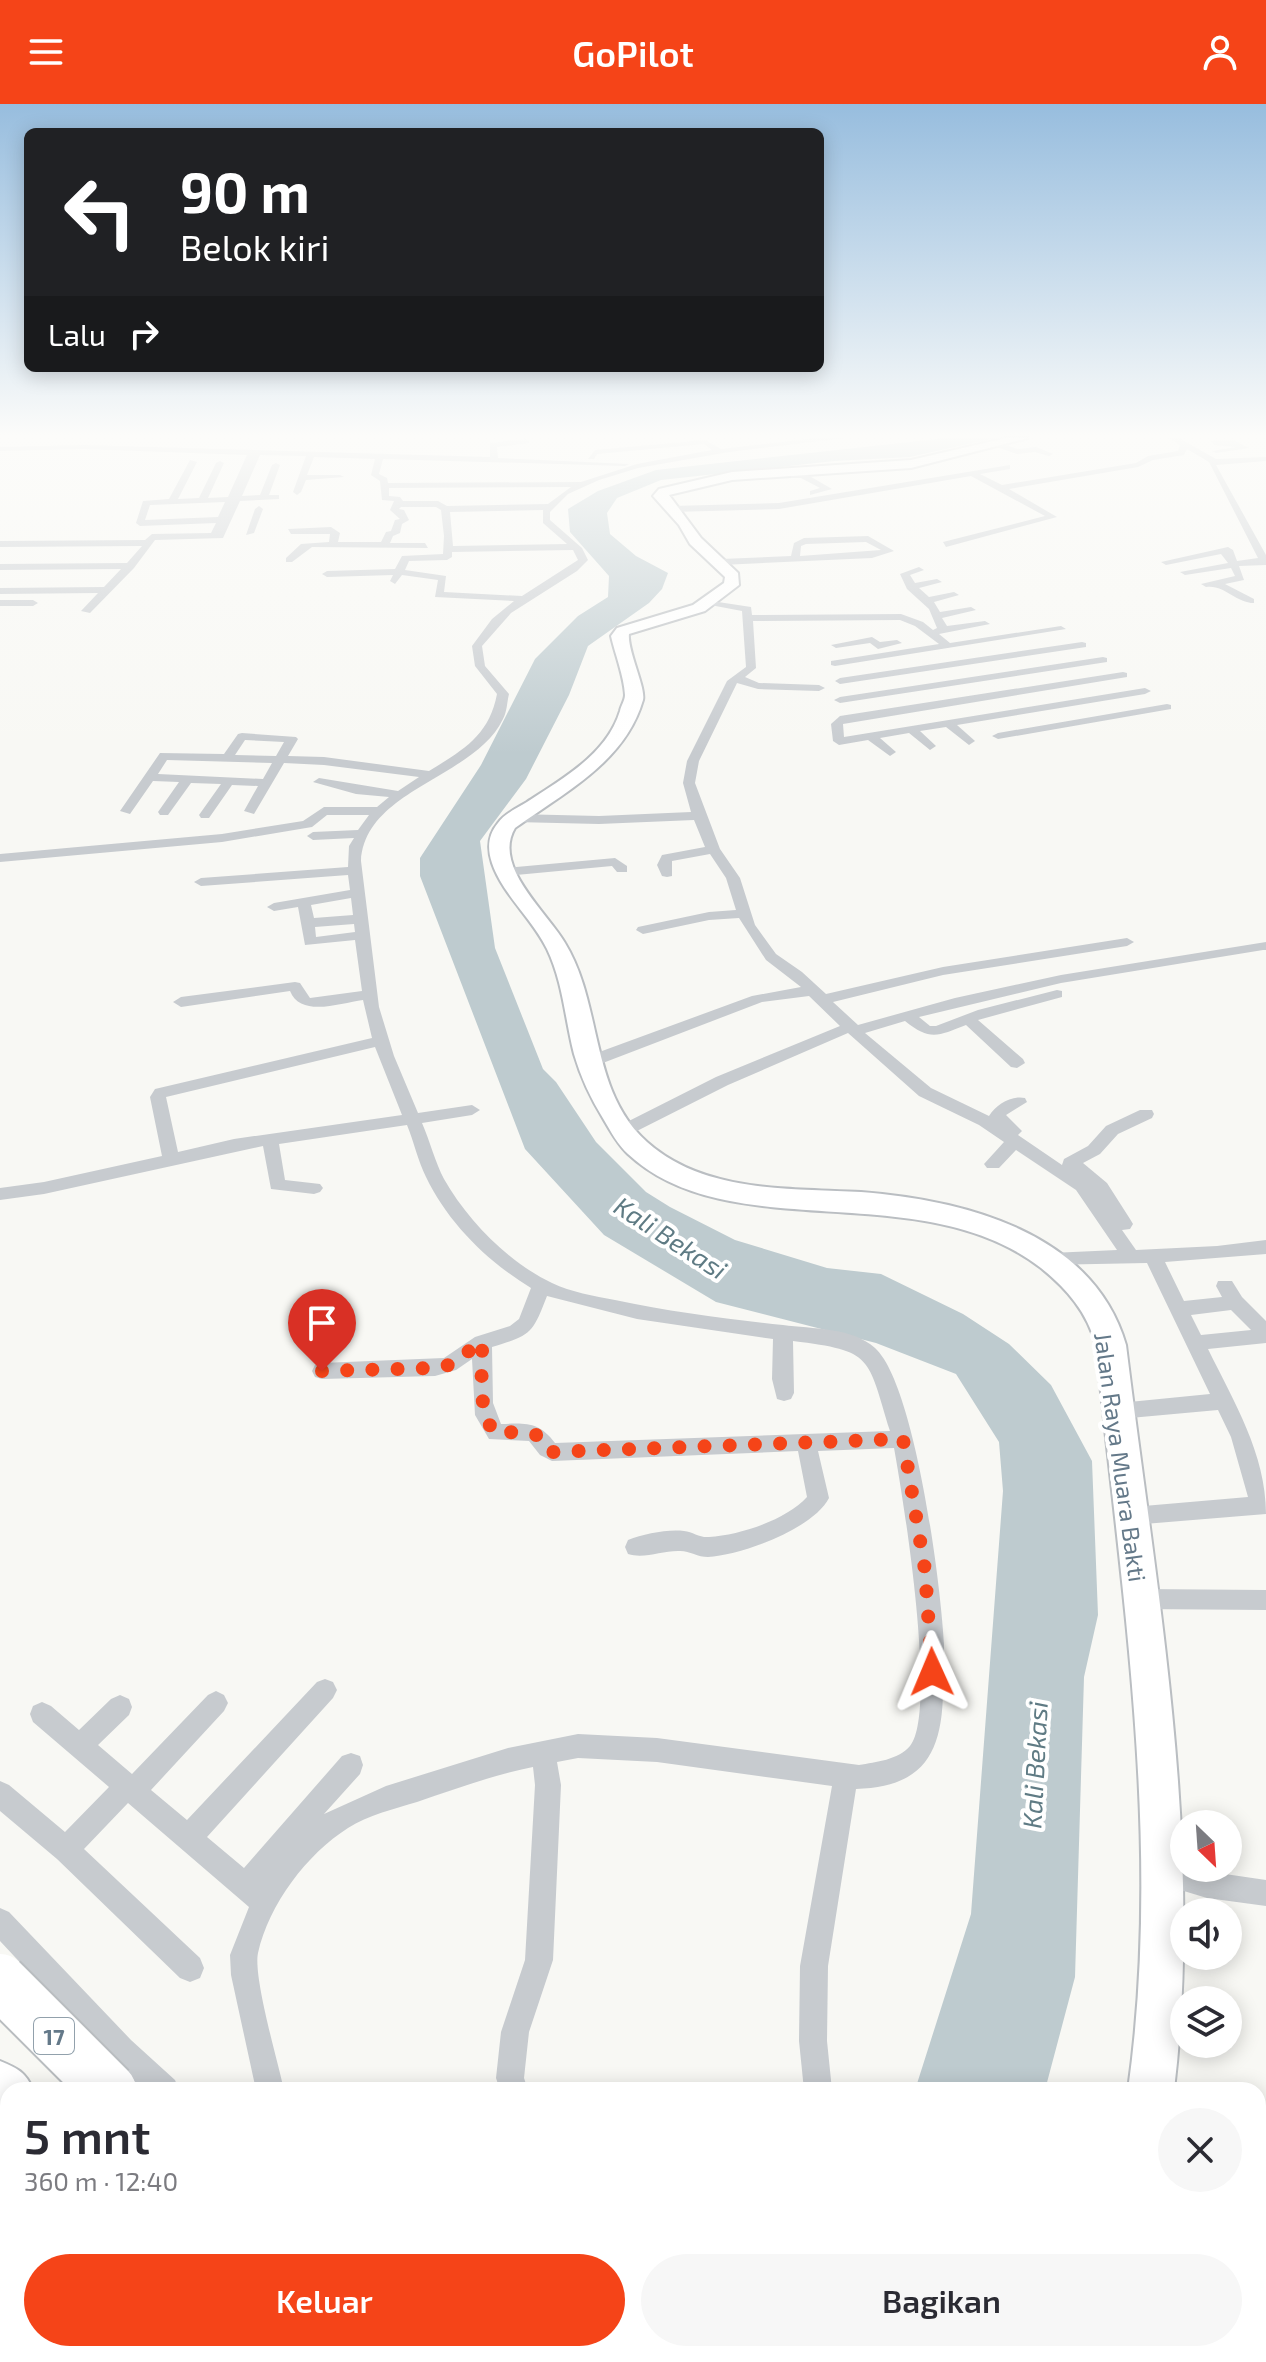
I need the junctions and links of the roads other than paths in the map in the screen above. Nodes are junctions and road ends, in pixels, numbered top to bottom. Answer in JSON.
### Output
{"nodes":[{"id":1,"x":23,"y":543,"type":"edge"},
{"id":2,"x":148,"y":543,"type":"edge"},
{"id":3,"x":448,"y":543,"type":"edge"},
{"id":4,"x":571,"y":543,"type":"edge"},
{"id":5,"x":698,"y":543,"type":"edge"},
{"id":6,"x":800,"y":543,"type":"edge"},
{"id":7,"x":875,"y":543,"type":"edge"},
{"id":8,"x":0,"y":544,"type":"edge"},
{"id":9,"x":333,"y":544,"type":"joint"},
{"id":10,"x":384,"y":546,"type":"joint"},
{"id":11,"x":576,"y":547,"type":"junction"},
{"id":12,"x":448,"y":548,"type":"junction"},
{"id":13,"x":140,"y":555,"type":"junction"},
{"id":14,"x":0,"y":556,"type":"edge"},
{"id":15,"x":795,"y":558,"type":"junction"},
{"id":16,"x":289,"y":560,"type":"dead end"},
{"id":17,"x":1264,"y":561,"type":"edge"},
{"id":18,"x":721,"y":562,"type":"junction"},
{"id":19,"x":1166,"y":562,"type":"dead end"},
{"id":20,"x":1232,"y":564,"type":"junction"},
{"id":21,"x":131,"y":566,"type":"junction"},
{"id":22,"x":0,"y":567,"type":"edge"},
{"id":23,"x":919,"y":570,"type":"dead end"},
{"id":24,"x":399,"y":572,"type":"junction"},
{"id":25,"x":1185,"y":572,"type":"dead end"},
{"id":26,"x":327,"y":574,"type":"dead end"},
{"id":27,"x":120,"y":578,"type":"junction"},
{"id":28,"x":0,"y":579,"type":"edge"},
{"id":29,"x":937,"y":582,"type":"dead end"},
{"id":30,"x":394,"y":583,"type":"dead end"},
{"id":31,"x":910,"y":587,"type":"junction"},
{"id":32,"x":109,"y":590,"type":"junction"},
{"id":33,"x":0,"y":591,"type":"edge"},
{"id":34,"x":954,"y":595,"type":"dead end"},
{"id":35,"x":525,"y":599,"type":"junction"},
{"id":36,"x":925,"y":601,"type":"junction"},
{"id":37,"x":1250,"y":601,"type":"dead end"},
{"id":38,"x":96,"y":602,"type":"junction"},
{"id":39,"x":709,"y":602,"type":"junction"},
{"id":40,"x":0,"y":603,"type":"edge"},
{"id":41,"x":971,"y":610,"type":"dead end"},
{"id":42,"x":86,"y":611,"type":"dead end"},
{"id":43,"x":936,"y":616,"type":"junction"},
{"id":44,"x":746,"y":620,"type":"junction"},
{"id":45,"x":985,"y":624,"type":"dead end"},
{"id":46,"x":945,"y":630,"type":"junction"},
{"id":47,"x":930,"y":632,"type":"junction"},
{"id":48,"x":993,"y":639,"type":"junction"},
{"id":49,"x":836,"y":645,"type":"dead end"},
{"id":50,"x":1082,"y":645,"type":"junction"},
{"id":51,"x":948,"y":646,"type":"junction"},
{"id":52,"x":914,"y":651,"type":"junction"},
{"id":53,"x":1013,"y":655,"type":"junction"},
{"id":54,"x":1103,"y":660,"type":"junction"},
{"id":55,"x":835,"y":663,"type":"dead end"},
{"id":56,"x":1032,"y":670,"type":"junction"},
{"id":57,"x":1123,"y":675,"type":"junction"},
{"id":58,"x":736,"y":678,"type":"junction"},
{"id":59,"x":840,"y":681,"type":"dead end"},
{"id":60,"x":1052,"y":686,"type":"junction"},
{"id":61,"x":819,"y":688,"type":"dead end"},
{"id":62,"x":1145,"y":691,"type":"junction"},
{"id":63,"x":840,"y":700,"type":"dead end"},
{"id":64,"x":1072,"y":702,"type":"junction"},
{"id":65,"x":1095,"y":720,"type":"junction"},
{"id":66,"x":948,"y":723,"type":"junction"},
{"id":67,"x":911,"y":729,"type":"junction"},
{"id":68,"x":871,"y":736,"type":"junction"},
{"id":69,"x":998,"y":736,"type":"dead end"},
{"id":70,"x":969,"y":741,"type":"dead end"},
{"id":71,"x":930,"y":746,"type":"dead end"},
{"id":72,"x":890,"y":752,"type":"dead end"},
{"id":73,"x":227,"y":758,"type":"junction"},
{"id":74,"x":282,"y":760,"type":"junction"},
{"id":75,"x":430,"y":775,"type":"junction"},
{"id":76,"x":150,"y":777,"type":"junction"},
{"id":77,"x":188,"y":779,"type":"junction"},
{"id":78,"x":229,"y":781,"type":"junction"},
{"id":79,"x":319,"y":782,"type":"dead end"},
{"id":80,"x":268,"y":783,"type":"junction"},
{"id":81,"x":400,"y":795,"type":"junction"},
{"id":82,"x":126,"y":811,"type":"dead end"},
{"id":83,"x":250,"y":811,"type":"dead end"},
{"id":84,"x":379,"y":811,"type":"junction"},
{"id":85,"x":164,"y":812,"type":"dead end"},
{"id":86,"x":205,"y":815,"type":"dead end"},
{"id":87,"x":698,"y":816,"type":"junction"},
{"id":88,"x":515,"y":818,"type":"junction"},
{"id":89,"x":362,"y":834,"type":"junction"},
{"id":90,"x":313,"y":836,"type":"dead end"},
{"id":91,"x":713,"y":849,"type":"junction"},
{"id":92,"x":0,"y":858,"type":"edge"},
{"id":93,"x":622,"y":869,"type":"dead end"},
{"id":94,"x":355,"y":870,"type":"junction"},
{"id":95,"x":506,"y":872,"type":"junction"},
{"id":96,"x":667,"y":873,"type":"dead end"},
{"id":97,"x":201,"y":882,"type":"dead end"},
{"id":98,"x":358,"y":893,"type":"junction"},
{"id":99,"x":304,"y":901,"type":"junction"},
{"id":100,"x":274,"y":907,"type":"dead end"},
{"id":101,"x":744,"y":913,"type":"junction"},
{"id":102,"x":361,"y":927,"type":"junction"},
{"id":103,"x":643,"y":930,"type":"dead end"},
{"id":104,"x":1127,"y":942,"type":"dead end"},
{"id":105,"x":1263,"y":946,"type":"dead end"},
{"id":106,"x":371,"y":994,"type":"junction"},
{"id":107,"x":1057,"y":994,"type":"dead end"},
{"id":108,"x":816,"y":995,"type":"junction"},
{"id":109,"x":181,"y":1002,"type":"dead end"},
{"id":110,"x":908,"y":1016,"type":"junction"},
{"id":111,"x":968,"y":1019,"type":"junction"},
{"id":112,"x":852,"y":1029,"type":"junction"},
{"id":113,"x":381,"y":1041,"type":"junction"},
{"id":114,"x":589,"y":1062,"type":"junction"},
{"id":115,"x":1017,"y":1063,"type":"dead end"},
{"id":116,"x":1019,"y":1102,"type":"dead end"},
{"id":117,"x":472,"y":1110,"type":"dead end"},
{"id":118,"x":1146,"y":1114,"type":"dead end"},
{"id":119,"x":413,"y":1119,"type":"junction"},
{"id":120,"x":991,"y":1119,"type":"junction"},
{"id":121,"x":623,"y":1131,"type":"junction"},
{"id":122,"x":270,"y":1140,"type":"junction"},
{"id":123,"x":1013,"y":1143,"type":"junction"},
{"id":124,"x":171,"y":1159,"type":"junction"},
{"id":125,"x":1070,"y":1163,"type":"junction"},
{"id":126,"x":993,"y":1164,"type":"dead end"},
{"id":127,"x":314,"y":1188,"type":"dead end"},
{"id":128,"x":0,"y":1194,"type":"edge"},
{"id":129,"x":1266,"y":1247,"type":"edge"},
{"id":130,"x":1144,"y":1256,"type":"junction"},
{"id":131,"x":1051,"y":1260,"type":"junction"},
{"id":132,"x":541,"y":1286,"type":"junction"},
{"id":133,"x":1180,"y":1309,"type":"junction"},
{"id":134,"x":783,"y":1333,"type":"junction"},
{"id":135,"x":1266,"y":1334,"type":"edge"},
{"id":136,"x":482,"y":1342,"type":"junction"},
{"id":137,"x":1197,"y":1343,"type":"junction"},
{"id":138,"x":322,"y":1371,"type":"dead end"},
{"id":139,"x":784,"y":1393,"type":"dead end"},
{"id":140,"x":1224,"y":1401,"type":"junction"},
{"id":141,"x":1119,"y":1411,"type":"junction"},
{"id":142,"x":903,"y":1439,"type":"junction"},
{"id":143,"x":806,"y":1442,"type":"junction"},
{"id":144,"x":1264,"y":1505,"type":"edge"},
{"id":145,"x":1132,"y":1516,"type":"junction"},
{"id":146,"x":636,"y":1547,"type":"dead end"},
{"id":147,"x":1141,"y":1599,"type":"junction"},
{"id":148,"x":1266,"y":1600,"type":"edge"},
{"id":149,"x":325,"y":1690,"type":"dead end"},
{"id":150,"x":216,"y":1703,"type":"dead end"},
{"id":151,"x":120,"y":1707,"type":"dead end"},
{"id":152,"x":42,"y":1714,"type":"dead end"},
{"id":153,"x":80,"y":1746,"type":"junction"},
{"id":154,"x":543,"y":1752,"type":"junction"},
{"id":155,"x":351,"y":1765,"type":"dead end"},
{"id":156,"x":846,"y":1775,"type":"junction"},
{"id":157,"x":130,"y":1789,"type":"junction"},
{"id":158,"x":0,"y":1794,"type":"edge"},
{"id":159,"x":188,"y":1838,"type":"junction"},
{"id":160,"x":66,"y":1850,"type":"junction"},
{"id":161,"x":1163,"y":1873,"type":"junction"},
{"id":162,"x":1266,"y":1893,"type":"edge"},
{"id":163,"x":254,"y":1894,"type":"junction"},
{"id":164,"x":0,"y":1921,"type":"edge"},
{"id":165,"x":190,"y":1968,"type":"dead end"},
{"id":166,"x":0,"y":1981,"type":"edge"},
{"id":167,"x":115,"y":2070,"type":"edge"},
{"id":168,"x":95,"y":2082,"type":"edge"},
{"id":169,"x":145,"y":2082,"type":"edge"},
{"id":170,"x":268,"y":2082,"type":"edge"},
{"id":171,"x":511,"y":2082,"type":"edge"},
{"id":172,"x":817,"y":2082,"type":"edge"},
{"id":173,"x":1152,"y":2082,"type":"edge"}],
"edges":[{"from":1,"to":8,"type":"street"},
{"from":2,"to":13,"type":"street"},
{"from":3,"to":12,"type":"street"},
{"from":4,"to":11,"type":"street"},
{"from":5,"to":18,"type":"main road"},
{"from":6,"to":15,"type":"street"},
{"from":7,"to":15,"type":"street"},
{"from":9,"to":10,"type":"street"},
{"from":9,"to":16,"type":"street"},
{"from":10,"to":12,"type":"street"},
{"from":11,"to":12,"type":"street"},
{"from":11,"to":35,"type":"street"},
{"from":12,"to":24,"type":"street"},
{"from":13,"to":14,"type":"street"},
{"from":13,"to":21,"type":"street"},
{"from":15,"to":18,"type":"street"},
{"from":17,"to":20,"type":"street"},
{"from":18,"to":39,"type":"main road","name":"Jalan Raya Muara Bakti"},
{"from":19,"to":20,"type":"street"},
{"from":20,"to":25,"type":"street"},
{"from":20,"to":37,"type":"street"},
{"from":21,"to":22,"type":"street"},
{"from":21,"to":27,"type":"street"},
{"from":23,"to":31,"type":"street"},
{"from":24,"to":26,"type":"street"},
{"from":24,"to":30,"type":"street"},
{"from":24,"to":35,"type":"street"},
{"from":27,"to":28,"type":"street"},
{"from":27,"to":32,"type":"street"},
{"from":29,"to":31,"type":"street"},
{"from":31,"to":36,"type":"street"},
{"from":32,"to":33,"type":"street"},
{"from":32,"to":38,"type":"street"},
{"from":34,"to":36,"type":"street"},
{"from":35,"to":75,"type":"street"},
{"from":36,"to":43,"type":"street"},
{"from":38,"to":40,"type":"street"},
{"from":38,"to":42,"type":"street"},
{"from":39,"to":44,"type":"street"},
{"from":39,"to":88,"type":"main road","name":"Jalan Raya Muara Bakti"},
{"from":41,"to":43,"type":"street"},
{"from":43,"to":46,"type":"street"},
{"from":44,"to":47,"type":"street"},
{"from":44,"to":58,"type":"street"},
{"from":45,"to":46,"type":"street"},
{"from":46,"to":47,"type":"street"},
{"from":47,"to":51,"type":"street"},
{"from":48,"to":50,"type":"street"},
{"from":48,"to":51,"type":"street"},
{"from":48,"to":53,"type":"street"},
{"from":49,"to":52,"type":"street"},
{"from":50,"to":53,"type":"street"},
{"from":50,"to":54,"type":"street"},
{"from":51,"to":52,"type":"street"},
{"from":52,"to":55,"type":"street"},
{"from":53,"to":56,"type":"street"},
{"from":53,"to":59,"type":"street"},
{"from":54,"to":56,"type":"street"},
{"from":54,"to":57,"type":"street"},
{"from":56,"to":60,"type":"street"},
{"from":56,"to":63,"type":"street"},
{"from":57,"to":60,"type":"street"},
{"from":57,"to":62,"type":"street"},
{"from":58,"to":61,"type":"street"},
{"from":58,"to":87,"type":"street"},
{"from":60,"to":64,"type":"street"},
{"from":60,"to":68,"type":"street"},
{"from":62,"to":64,"type":"street"},
{"from":62,"to":65,"type":"street"},
{"from":64,"to":65,"type":"street"},
{"from":64,"to":66,"type":"street"},
{"from":65,"to":69,"type":"street"},
{"from":66,"to":67,"type":"street"},
{"from":66,"to":70,"type":"street"},
{"from":67,"to":68,"type":"street"},
{"from":67,"to":71,"type":"street"},
{"from":68,"to":72,"type":"street"},
{"from":73,"to":74,"type":"street"},
{"from":73,"to":74,"type":"street"},
{"from":73,"to":76,"type":"street"},
{"from":74,"to":75,"type":"street"},
{"from":74,"to":80,"type":"street"},
{"from":75,"to":81,"type":"street"},
{"from":76,"to":77,"type":"street"},
{"from":76,"to":82,"type":"street"},
{"from":77,"to":78,"type":"street"},
{"from":77,"to":85,"type":"street"},
{"from":78,"to":80,"type":"street"},
{"from":78,"to":86,"type":"street"},
{"from":79,"to":81,"type":"street"},
{"from":80,"to":83,"type":"street"},
{"from":81,"to":84,"type":"street"},
{"from":84,"to":89,"type":"street"},
{"from":84,"to":92,"type":"street"},
{"from":87,"to":88,"type":"street"},
{"from":87,"to":91,"type":"street"},
{"from":88,"to":95,"type":"main road","name":"Jalan Raya Muara Bakti"},
{"from":89,"to":90,"type":"street"},
{"from":89,"to":94,"type":"street"},
{"from":91,"to":96,"type":"street"},
{"from":91,"to":101,"type":"street"},
{"from":93,"to":95,"type":"street"},
{"from":94,"to":97,"type":"street"},
{"from":94,"to":98,"type":"street"},
{"from":95,"to":114,"type":"main road","name":"Jalan Raya Muara Bakti"},
{"from":98,"to":99,"type":"street"},
{"from":98,"to":102,"type":"street"},
{"from":99,"to":100,"type":"street"},
{"from":99,"to":102,"type":"street"},
{"from":101,"to":103,"type":"street"},
{"from":101,"to":108,"type":"street"},
{"from":102,"to":106,"type":"street"},
{"from":104,"to":108,"type":"street"},
{"from":105,"to":110,"type":"street"},
{"from":106,"to":109,"type":"street"},
{"from":106,"to":113,"type":"street"},
{"from":107,"to":111,"type":"street"},
{"from":108,"to":112,"type":"street"},
{"from":108,"to":114,"type":"street"},
{"from":110,"to":111,"type":"street"},
{"from":110,"to":112,"type":"street"},
{"from":111,"to":115,"type":"street"},
{"from":112,"to":120,"type":"street"},
{"from":112,"to":121,"type":"street"},
{"from":113,"to":119,"type":"street"},
{"from":113,"to":124,"type":"street"},
{"from":114,"to":121,"type":"main road","name":"Jalan Raya Muara Bakti"},
{"from":116,"to":120,"type":"street"},
{"from":117,"to":119,"type":"street"},
{"from":118,"to":125,"type":"street"},
{"from":119,"to":122,"type":"street"},
{"from":119,"to":132,"type":"street"},
{"from":120,"to":123,"type":"street"},
{"from":120,"to":125,"type":"street"},
{"from":121,"to":131,"type":"main road","name":"Jalan Raya Muara Bakti"},
{"from":122,"to":124,"type":"street"},
{"from":122,"to":127,"type":"street"},
{"from":123,"to":126,"type":"street"},
{"from":123,"to":130,"type":"street"},
{"from":124,"to":128,"type":"street"},
{"from":125,"to":130,"type":"street"},
{"from":129,"to":130,"type":"street"},
{"from":130,"to":131,"type":"street"},
{"from":130,"to":133,"type":"street"},
{"from":131,"to":141,"type":"main road","name":"Jalan Raya Muara Bakti"},
{"from":132,"to":134,"type":"street"},
{"from":132,"to":136,"type":"street"},
{"from":133,"to":135,"type":"street"},
{"from":133,"to":137,"type":"street"},
{"from":134,"to":139,"type":"street"},
{"from":134,"to":142,"type":"street"},
{"from":135,"to":137,"type":"street"},
{"from":136,"to":138,"type":"street"},
{"from":136,"to":143,"type":"street"},
{"from":137,"to":140,"type":"street"},
{"from":140,"to":141,"type":"street"},
{"from":140,"to":144,"type":"street"},
{"from":141,"to":145,"type":"main road","name":"Jalan Raya Muara Bakti"},
{"from":142,"to":143,"type":"street"},
{"from":142,"to":156,"type":"street"},
{"from":143,"to":146,"type":"street"},
{"from":144,"to":145,"type":"street"},
{"from":145,"to":147,"type":"main road","name":"Jalan Raya Muara Bakti"},
{"from":147,"to":148,"type":"street"},
{"from":147,"to":161,"type":"main road","name":"Jalan Raya Muara Bakti"},
{"from":149,"to":159,"type":"street"},
{"from":150,"to":157,"type":"street"},
{"from":151,"to":153,"type":"street"},
{"from":152,"to":153,"type":"street"},
{"from":153,"to":157,"type":"street"},
{"from":154,"to":156,"type":"street"},
{"from":154,"to":163,"type":"street"},
{"from":154,"to":171,"type":"street"},
{"from":155,"to":163,"type":"street"},
{"from":156,"to":172,"type":"street"},
{"from":157,"to":159,"type":"street"},
{"from":157,"to":160,"type":"street"},
{"from":158,"to":160,"type":"street"},
{"from":159,"to":163,"type":"street"},
{"from":160,"to":165,"type":"street"},
{"from":161,"to":162,"type":"street"},
{"from":161,"to":173,"type":"main road","name":"Jalan Raya Muara Bakti"},
{"from":163,"to":170,"type":"street"},
{"from":164,"to":167,"type":"street"},
{"from":166,"to":167,"type":"highway","number":"17","bridge":true},
{"from":167,"to":168,"type":"street"},
{"from":167,"to":169,"type":"street"}]}
